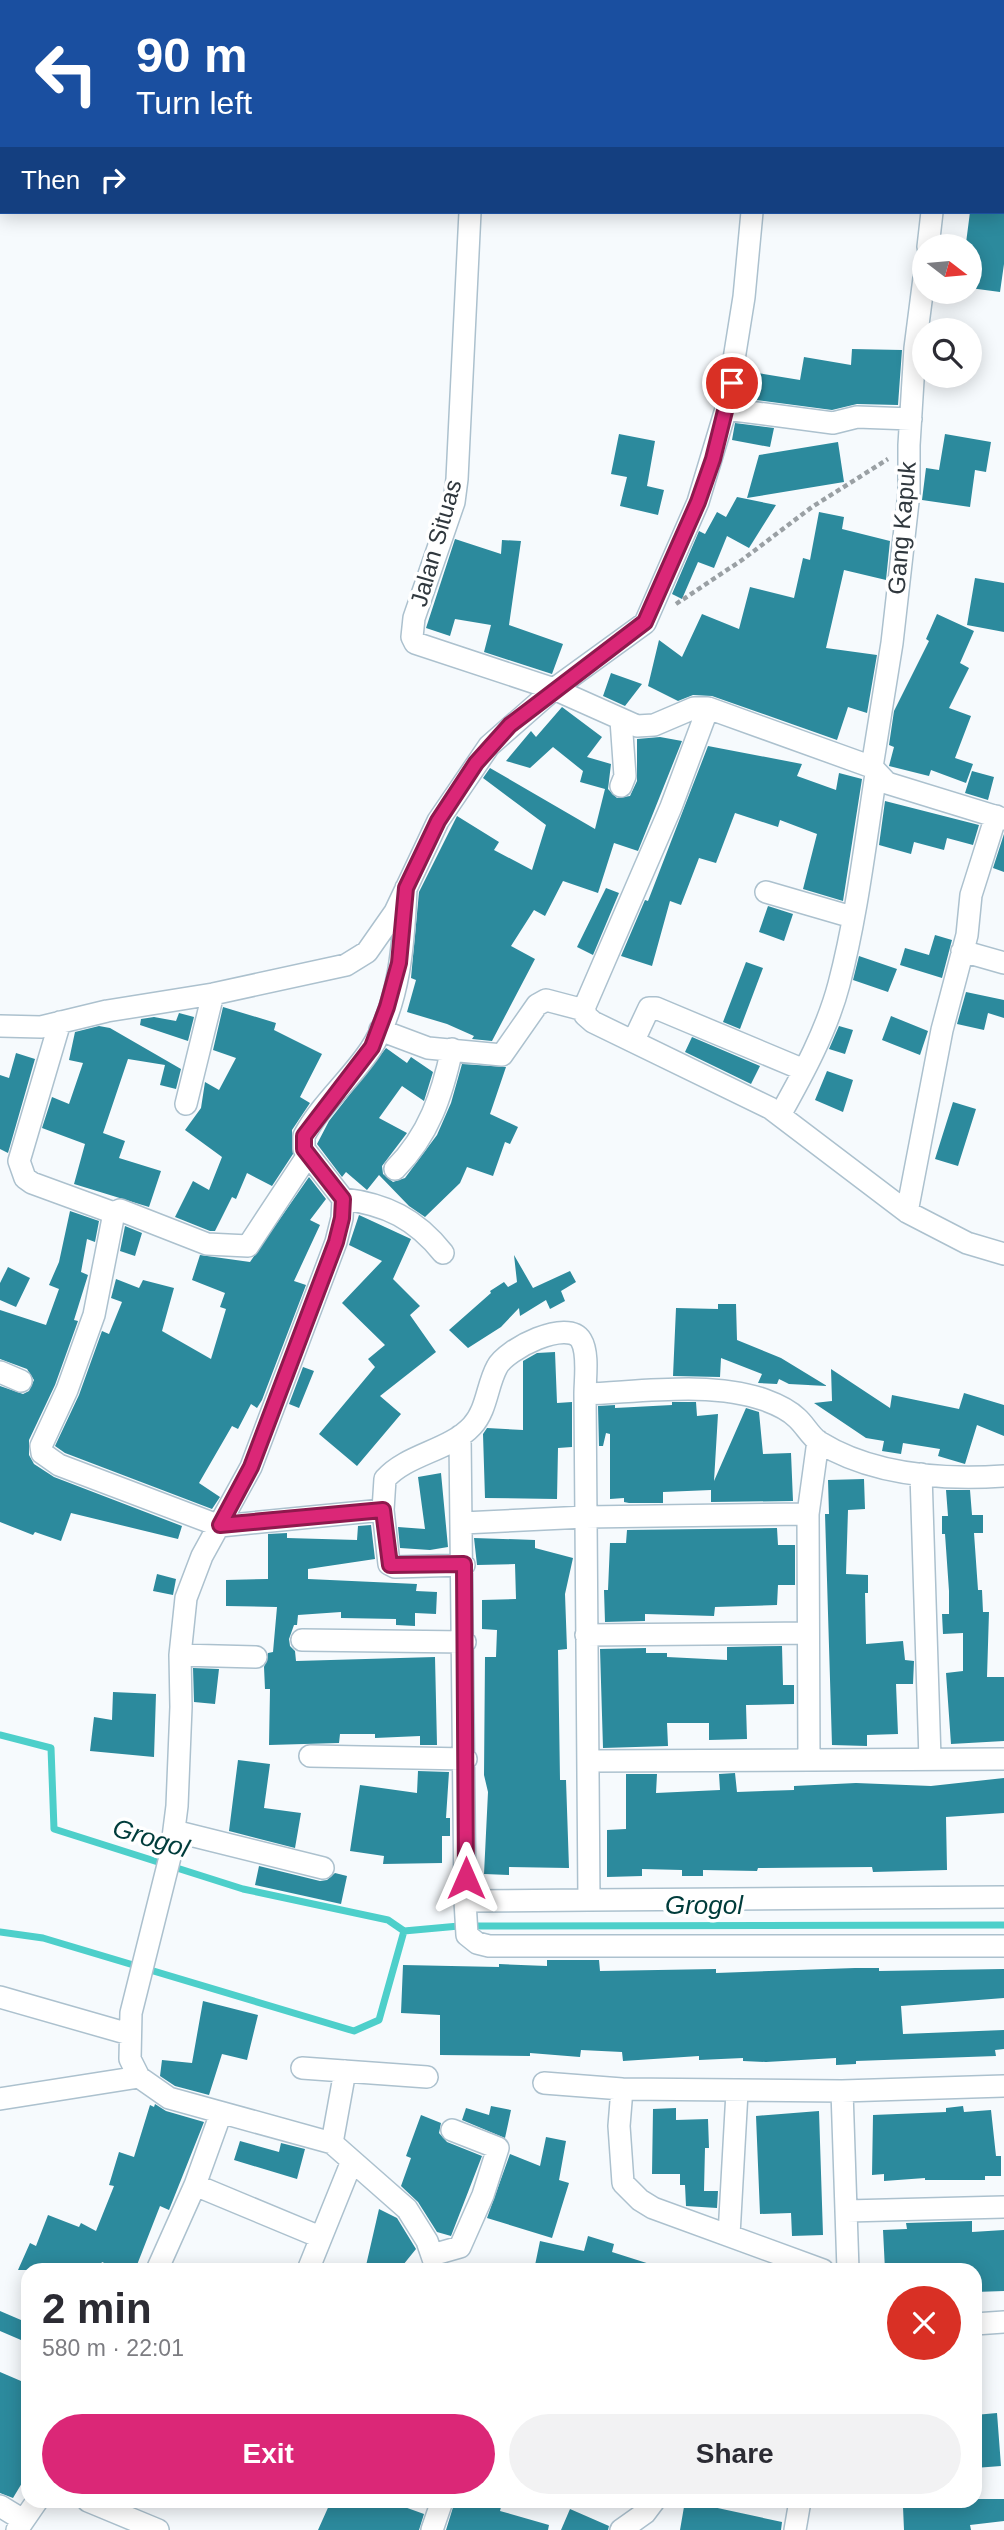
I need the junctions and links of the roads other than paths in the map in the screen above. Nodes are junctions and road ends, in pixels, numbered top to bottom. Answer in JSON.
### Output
{"nodes":[{"id":1,"x":470,"y":214,"type":"edge"},
{"id":2,"x":752,"y":214,"type":"edge"},
{"id":3,"x":932,"y":214,"type":"edge"},
{"id":4,"x":929,"y":234,"type":"edge"},
{"id":5,"x":921,"y":304,"type":"edge"},
{"id":6,"x":726,"y":409,"type":"junction"},
{"id":7,"x":911,"y":419,"type":"junction"},
{"id":8,"x":554,"y":689,"type":"junction"},
{"id":9,"x":708,"y":708,"type":"junction"},
{"id":10,"x":621,"y":720,"type":"junction"},
{"id":11,"x":874,"y":770,"type":"junction"},
{"id":12,"x":621,"y":786,"type":"dead end"},
{"id":13,"x":1000,"y":818,"type":"edge"},
{"id":14,"x":406,"y":888,"type":"junction"},
{"id":15,"x":766,"y":892,"type":"dead end"},
{"id":16,"x":852,"y":917,"type":"junction"},
{"id":17,"x":962,"y":951,"type":"junction"},
{"id":18,"x":1004,"y":963,"type":"edge"},
{"id":19,"x":214,"y":994,"type":"junction"},
{"id":20,"x":584,"y":1010,"type":"junction"},
{"id":21,"x":60,"y":1022,"type":"junction"},
{"id":22,"x":0,"y":1026,"type":"edge"},
{"id":23,"x":380,"y":1030,"type":"junction"},
{"id":24,"x":634,"y":1040,"type":"junction"},
{"id":25,"x":452,"y":1049,"type":"junction"},
{"id":26,"x":804,"y":1070,"type":"junction"},
{"id":27,"x":186,"y":1104,"type":"dead end"},
{"id":28,"x":780,"y":1115,"type":"junction"},
{"id":29,"x":308,"y":1155,"type":"junction"},
{"id":30,"x":10,"y":1158,"type":"edge"},
{"id":31,"x":395,"y":1169,"type":"dead end"},
{"id":32,"x":343,"y":1199,"type":"junction"},
{"id":33,"x":907,"y":1212,"type":"junction"},
{"id":34,"x":114,"y":1213,"type":"junction"},
{"id":35,"x":443,"y":1253,"type":"dead end"},
{"id":36,"x":1004,"y":1254,"type":"edge"},
{"id":37,"x":0,"y":1372,"type":"edge"},
{"id":38,"x":21,"y":1381,"type":"dead end"},
{"id":39,"x":586,"y":1394,"type":"junction"},
{"id":40,"x":460,"y":1436,"type":"junction"},
{"id":41,"x":818,"y":1441,"type":"junction"},
{"id":42,"x":921,"y":1474,"type":"junction"},
{"id":43,"x":1004,"y":1476,"type":"edge"},
{"id":44,"x":383,"y":1510,"type":"junction"},
{"id":45,"x":808,"y":1514,"type":"junction"},
{"id":46,"x":585,"y":1517,"type":"junction"},
{"id":47,"x":463,"y":1522,"type":"junction"},
{"id":48,"x":220,"y":1525,"type":"junction"},
{"id":49,"x":464,"y":1564,"type":"junction"},
{"id":50,"x":807,"y":1633,"type":"junction"},
{"id":51,"x":586,"y":1635,"type":"junction"},
{"id":52,"x":302,"y":1640,"type":"dead end"},
{"id":53,"x":464,"y":1642,"type":"junction"},
{"id":54,"x":180,"y":1655,"type":"junction"},
{"id":55,"x":257,"y":1657,"type":"dead end"},
{"id":56,"x":310,"y":1756,"type":"dead end"},
{"id":57,"x":466,"y":1759,"type":"junction"},
{"id":58,"x":930,"y":1759,"type":"junction"},
{"id":59,"x":1004,"y":1759,"type":"edge"},
{"id":60,"x":809,"y":1760,"type":"junction"},
{"id":61,"x":588,"y":1761,"type":"junction"},
{"id":62,"x":174,"y":1831,"type":"junction"},
{"id":63,"x":323,"y":1868,"type":"dead end"},
{"id":64,"x":1004,"y":1897,"type":"edge"},
{"id":65,"x":589,"y":1900,"type":"junction"},
{"id":66,"x":466,"y":1901,"type":"junction"},
{"id":67,"x":1004,"y":1946,"type":"edge"},
{"id":68,"x":0,"y":1997,"type":"edge"},
{"id":69,"x":129,"y":2034,"type":"junction"},
{"id":70,"x":302,"y":2068,"type":"dead end"},
{"id":71,"x":345,"y":2071,"type":"junction"},
{"id":72,"x":139,"y":2077,"type":"junction"},
{"id":73,"x":428,"y":2077,"type":"dead end"},
{"id":74,"x":544,"y":2083,"type":"dead end"},
{"id":75,"x":1004,"y":2086,"type":"edge"},
{"id":76,"x":622,"y":2089,"type":"junction"},
{"id":77,"x":842,"y":2091,"type":"junction"},
{"id":78,"x":737,"y":2092,"type":"junction"},
{"id":79,"x":0,"y":2099,"type":"edge"},
{"id":80,"x":221,"y":2113,"type":"junction"},
{"id":81,"x":452,"y":2130,"type":"dead end"},
{"id":82,"x":332,"y":2143,"type":"junction"},
{"id":83,"x":352,"y":2161,"type":"junction"},
{"id":84,"x":195,"y":2185,"type":"junction"},
{"id":85,"x":1004,"y":2207,"type":"edge"},
{"id":86,"x":847,"y":2211,"type":"junction"},
{"id":87,"x":729,"y":2235,"type":"junction"},
{"id":88,"x":320,"y":2237,"type":"junction"},
{"id":89,"x":160,"y":2263,"type":"edge"},
{"id":90,"x":310,"y":2263,"type":"edge"},
{"id":91,"x":438,"y":2263,"type":"edge"},
{"id":92,"x":441,"y":2263,"type":"edge"},
{"id":93,"x":804,"y":2263,"type":"edge"},
{"id":94,"x":848,"y":2263,"type":"edge"},
{"id":95,"x":1004,"y":2322,"type":"edge"},
{"id":96,"x":982,"y":2324,"type":"edge"},
{"id":97,"x":0,"y":2506,"type":"edge"},
{"id":98,"x":32,"y":2508,"type":"edge"},
{"id":99,"x":105,"y":2508,"type":"edge"},
{"id":100,"x":440,"y":2508,"type":"edge"},
{"id":101,"x":649,"y":2508,"type":"edge"},
{"id":102,"x":799,"y":2508,"type":"edge"},
{"id":103,"x":20,"y":2525,"type":"edge"},
{"id":104,"x":158,"y":2530,"type":"edge"},
{"id":105,"x":432,"y":2530,"type":"edge"},
{"id":106,"x":621,"y":2530,"type":"edge"},
{"id":107,"x":795,"y":2530,"type":"edge"}],
"edges":[{"from":1,"to":8,"type":"street","name":"Jalan Situas"},
{"from":2,"to":6,"type":"street"},
{"from":3,"to":4,"type":"street"},
{"from":5,"to":7,"type":"street","name":"Gang Kapuk"},
{"from":6,"to":7,"type":"street"},
{"from":6,"to":8,"type":"street"},
{"from":7,"to":11,"type":"street","name":"Gang Kapuk"},
{"from":8,"to":10,"type":"street"},
{"from":8,"to":14,"type":"street"},
{"from":9,"to":10,"type":"street"},
{"from":9,"to":11,"type":"street"},
{"from":9,"to":20,"type":"street"},
{"from":10,"to":12,"type":"street"},
{"from":11,"to":13,"type":"street"},
{"from":11,"to":16,"type":"street","name":"Gang Kapuk"},
{"from":13,"to":17,"type":"street"},
{"from":14,"to":19,"type":"street"},
{"from":14,"to":23,"type":"street"},
{"from":15,"to":16,"type":"street"},
{"from":16,"to":26,"type":"street","name":"Gang Kapuk"},
{"from":17,"to":18,"type":"street"},
{"from":17,"to":33,"type":"street"},
{"from":19,"to":21,"type":"street"},
{"from":19,"to":27,"type":"street"},
{"from":20,"to":24,"type":"street"},
{"from":20,"to":25,"type":"street"},
{"from":21,"to":22,"type":"street"},
{"from":21,"to":30,"type":"street"},
{"from":23,"to":25,"type":"street"},
{"from":23,"to":29,"type":"street"},
{"from":24,"to":26,"type":"street"},
{"from":24,"to":28,"type":"street"},
{"from":25,"to":31,"type":"street"},
{"from":26,"to":28,"type":"street","name":"Gang Kapuk"},
{"from":28,"to":33,"type":"street"},
{"from":29,"to":32,"type":"street"},
{"from":29,"to":34,"type":"street"},
{"from":30,"to":34,"type":"street"},
{"from":32,"to":35,"type":"street"},
{"from":32,"to":48,"type":"street"},
{"from":33,"to":36,"type":"street"},
{"from":34,"to":48,"type":"street"},
{"from":37,"to":38,"type":"street"},
{"from":39,"to":40,"type":"street"},
{"from":39,"to":41,"type":"street"},
{"from":39,"to":46,"type":"street"},
{"from":40,"to":44,"type":"street"},
{"from":40,"to":47,"type":"street"},
{"from":41,"to":42,"type":"street"},
{"from":41,"to":45,"type":"street"},
{"from":42,"to":43,"type":"street"},
{"from":42,"to":58,"type":"street"},
{"from":44,"to":48,"type":"street"},
{"from":44,"to":49,"type":"street"},
{"from":45,"to":46,"type":"street"},
{"from":45,"to":50,"type":"street"},
{"from":46,"to":47,"type":"street"},
{"from":46,"to":51,"type":"street"},
{"from":47,"to":49,"type":"street"},
{"from":48,"to":54,"type":"street"},
{"from":49,"to":53,"type":"street"},
{"from":50,"to":51,"type":"street"},
{"from":50,"to":60,"type":"street"},
{"from":51,"to":61,"type":"street"},
{"from":52,"to":53,"type":"street"},
{"from":53,"to":57,"type":"street"},
{"from":54,"to":55,"type":"street"},
{"from":54,"to":62,"type":"street"},
{"from":56,"to":57,"type":"street"},
{"from":57,"to":66,"type":"street"},
{"from":58,"to":59,"type":"street"},
{"from":58,"to":60,"type":"street"},
{"from":60,"to":61,"type":"street"},
{"from":61,"to":65,"type":"street"},
{"from":62,"to":63,"type":"street"},
{"from":62,"to":69,"type":"street"},
{"from":64,"to":65,"type":"street"},
{"from":65,"to":66,"type":"street"},
{"from":66,"to":67,"type":"street"},
{"from":68,"to":69,"type":"street"},
{"from":69,"to":72,"type":"street"},
{"from":70,"to":71,"type":"street"},
{"from":71,"to":73,"type":"street"},
{"from":71,"to":82,"type":"street"},
{"from":72,"to":79,"type":"street"},
{"from":72,"to":80,"type":"street"},
{"from":74,"to":76,"type":"street"},
{"from":75,"to":77,"type":"street"},
{"from":76,"to":78,"type":"street"},
{"from":76,"to":87,"type":"street"},
{"from":77,"to":78,"type":"street"},
{"from":77,"to":86,"type":"street"},
{"from":78,"to":87,"type":"street"},
{"from":80,"to":82,"type":"street"},
{"from":80,"to":84,"type":"street"},
{"from":81,"to":92,"type":"street"},
{"from":82,"to":83,"type":"street"},
{"from":83,"to":88,"type":"street"},
{"from":83,"to":91,"type":"street"},
{"from":84,"to":88,"type":"street"},
{"from":84,"to":89,"type":"street"},
{"from":85,"to":86,"type":"street"},
{"from":86,"to":94,"type":"street"},
{"from":87,"to":93,"type":"street"},
{"from":88,"to":90,"type":"street"},
{"from":95,"to":96,"type":"street"},
{"from":97,"to":103,"type":"street"},
{"from":98,"to":103,"type":"street"},
{"from":99,"to":104,"type":"street"},
{"from":100,"to":105,"type":"street"},
{"from":101,"to":106,"type":"street"},
{"from":102,"to":107,"type":"street"}]}
